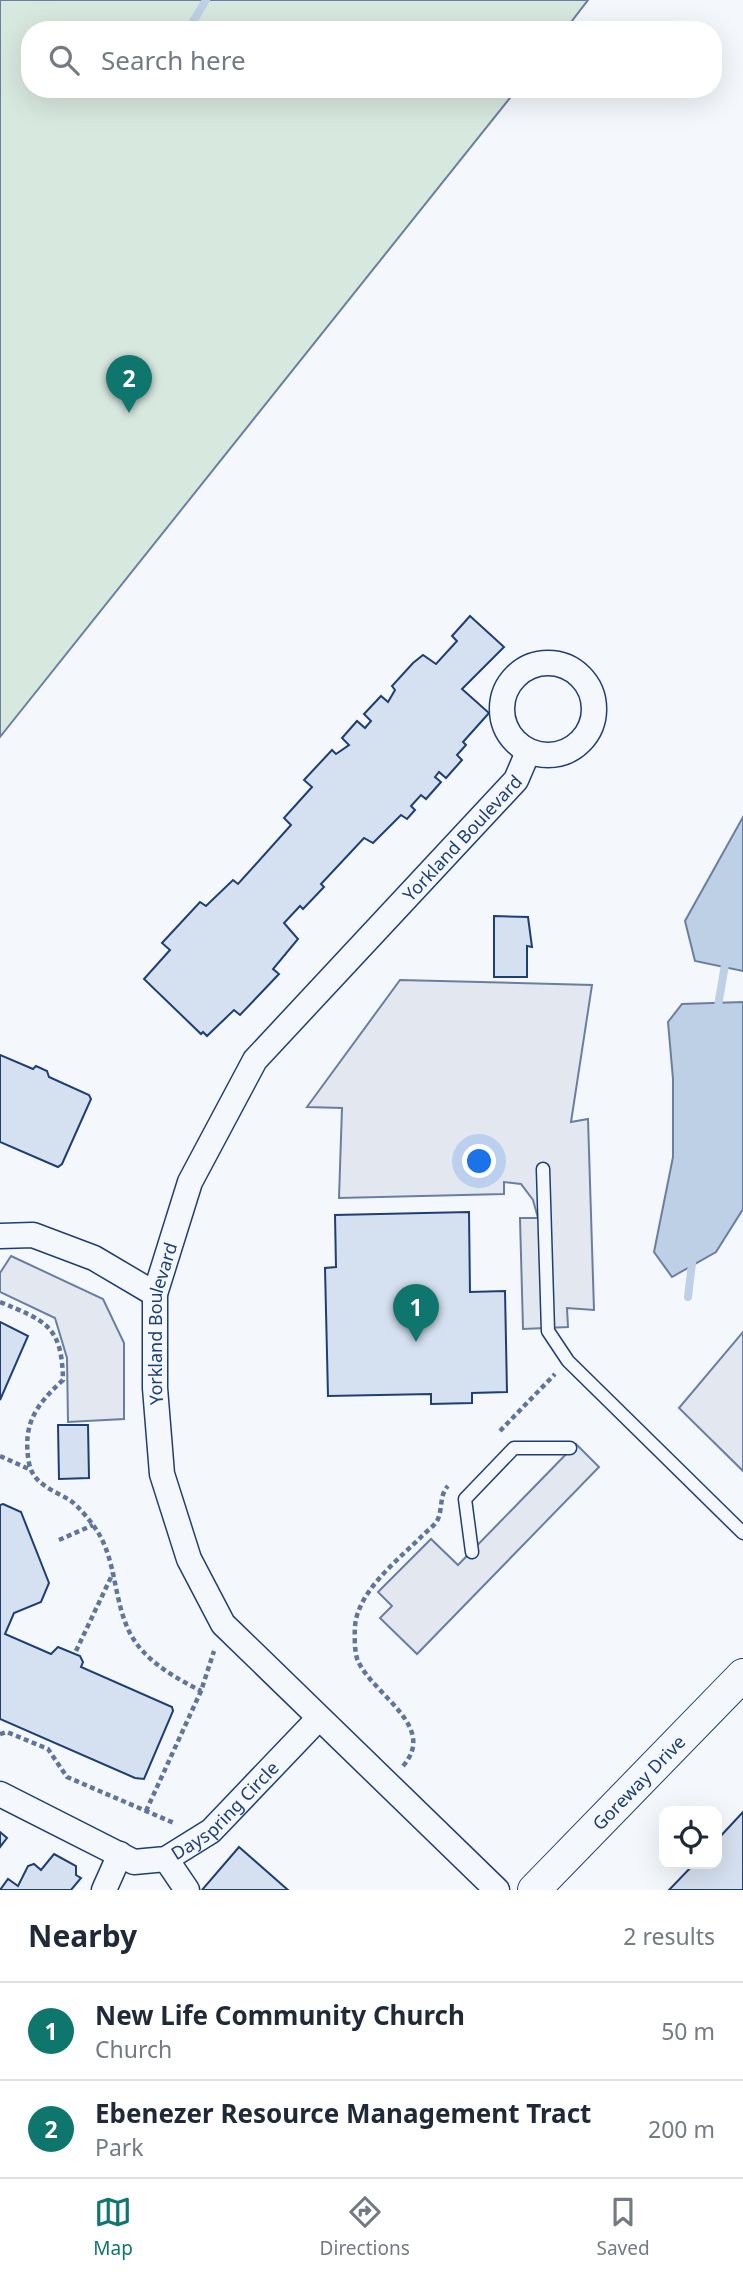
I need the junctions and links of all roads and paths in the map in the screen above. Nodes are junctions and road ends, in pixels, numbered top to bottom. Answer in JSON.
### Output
{"nodes":[{"id":1,"x":528,"y":752,"type":"dead end"},
{"id":2,"x":543,"y":1169,"type":"dead end"},
{"id":3,"x":0,"y":1236,"type":"edge"},
{"id":4,"x":155,"y":1294,"type":"junction"},
{"id":5,"x":0,"y":1302,"type":"edge"},
{"id":6,"x":568,"y":1361,"type":"junction"},
{"id":7,"x":492,"y":1440,"type":"dead end"},
{"id":8,"x":570,"y":1448,"type":"dead end"},
{"id":9,"x":0,"y":1456,"type":"edge"},
{"id":10,"x":31,"y":1470,"type":"junction"},
{"id":11,"x":454,"y":1480,"type":"dead end"},
{"id":12,"x":93,"y":1525,"type":"junction"},
{"id":13,"x":743,"y":1533,"type":"edge"},
{"id":14,"x":59,"y":1541,"type":"dead end"},
{"id":15,"x":472,"y":1552,"type":"dead end"},
{"id":16,"x":114,"y":1571,"type":"junction"},
{"id":17,"x":219,"y":1616,"type":"junction"},
{"id":18,"x":76,"y":1651,"type":"dead end"},
{"id":19,"x":743,"y":1675,"type":"edge"},
{"id":20,"x":201,"y":1691,"type":"junction"},
{"id":21,"x":318,"y":1719,"type":"junction"},
{"id":22,"x":0,"y":1734,"type":"edge"},
{"id":23,"x":388,"y":1784,"type":"junction"},
{"id":24,"x":0,"y":1794,"type":"edge"},
{"id":25,"x":146,"y":1811,"type":"junction"},
{"id":26,"x":198,"y":1839,"type":"junction"},
{"id":27,"x":120,"y":1854,"type":"junction"},
{"id":28,"x":166,"y":1859,"type":"junction"},
{"id":29,"x":104,"y":1890,"type":"edge"},
{"id":30,"x":187,"y":1890,"type":"edge"},
{"id":31,"x":497,"y":1890,"type":"edge"},
{"id":32,"x":534,"y":1890,"type":"edge"}],
"edges":[{"from":1,"to":4,"type":"street","name":"Yorkland Boulevard"},
{"from":2,"to":6,"type":"lane"},
{"from":3,"to":4,"type":"street"},
{"from":4,"to":17,"type":"street","name":"Yorkland Boulevard"},
{"from":5,"to":10,"type":"path"},
{"from":6,"to":7,"type":"path"},
{"from":6,"to":13,"type":"lane"},
{"from":8,"to":15,"type":"lane"},
{"from":9,"to":10,"type":"path"},
{"from":10,"to":12,"type":"path"},
{"from":11,"to":23,"type":"path"},
{"from":12,"to":14,"type":"path"},
{"from":12,"to":16,"type":"path"},
{"from":16,"to":18,"type":"path"},
{"from":16,"to":20,"type":"path"},
{"from":17,"to":20,"type":"path"},
{"from":17,"to":21,"type":"street","name":"Yorkland Boulevard"},
{"from":19,"to":32,"type":"street","name":"Goreway Drive"},
{"from":20,"to":25,"type":"path"},
{"from":21,"to":23,"type":"street","name":"Yorkland Boulevard"},
{"from":21,"to":26,"type":"street","name":"Dayspring Circle"},
{"from":22,"to":25,"type":"path"},
{"from":23,"to":31,"type":"street","name":"Yorkland Boulevard"},
{"from":24,"to":27,"type":"street","name":"Dayspring Circle"},
{"from":25,"to":26,"type":"path"},
{"from":26,"to":28,"type":"street","name":"Dayspring Circle"},
{"from":27,"to":28,"type":"street","name":"Dayspring Circle"},
{"from":27,"to":29,"type":"street"},
{"from":28,"to":30,"type":"street"}]}
